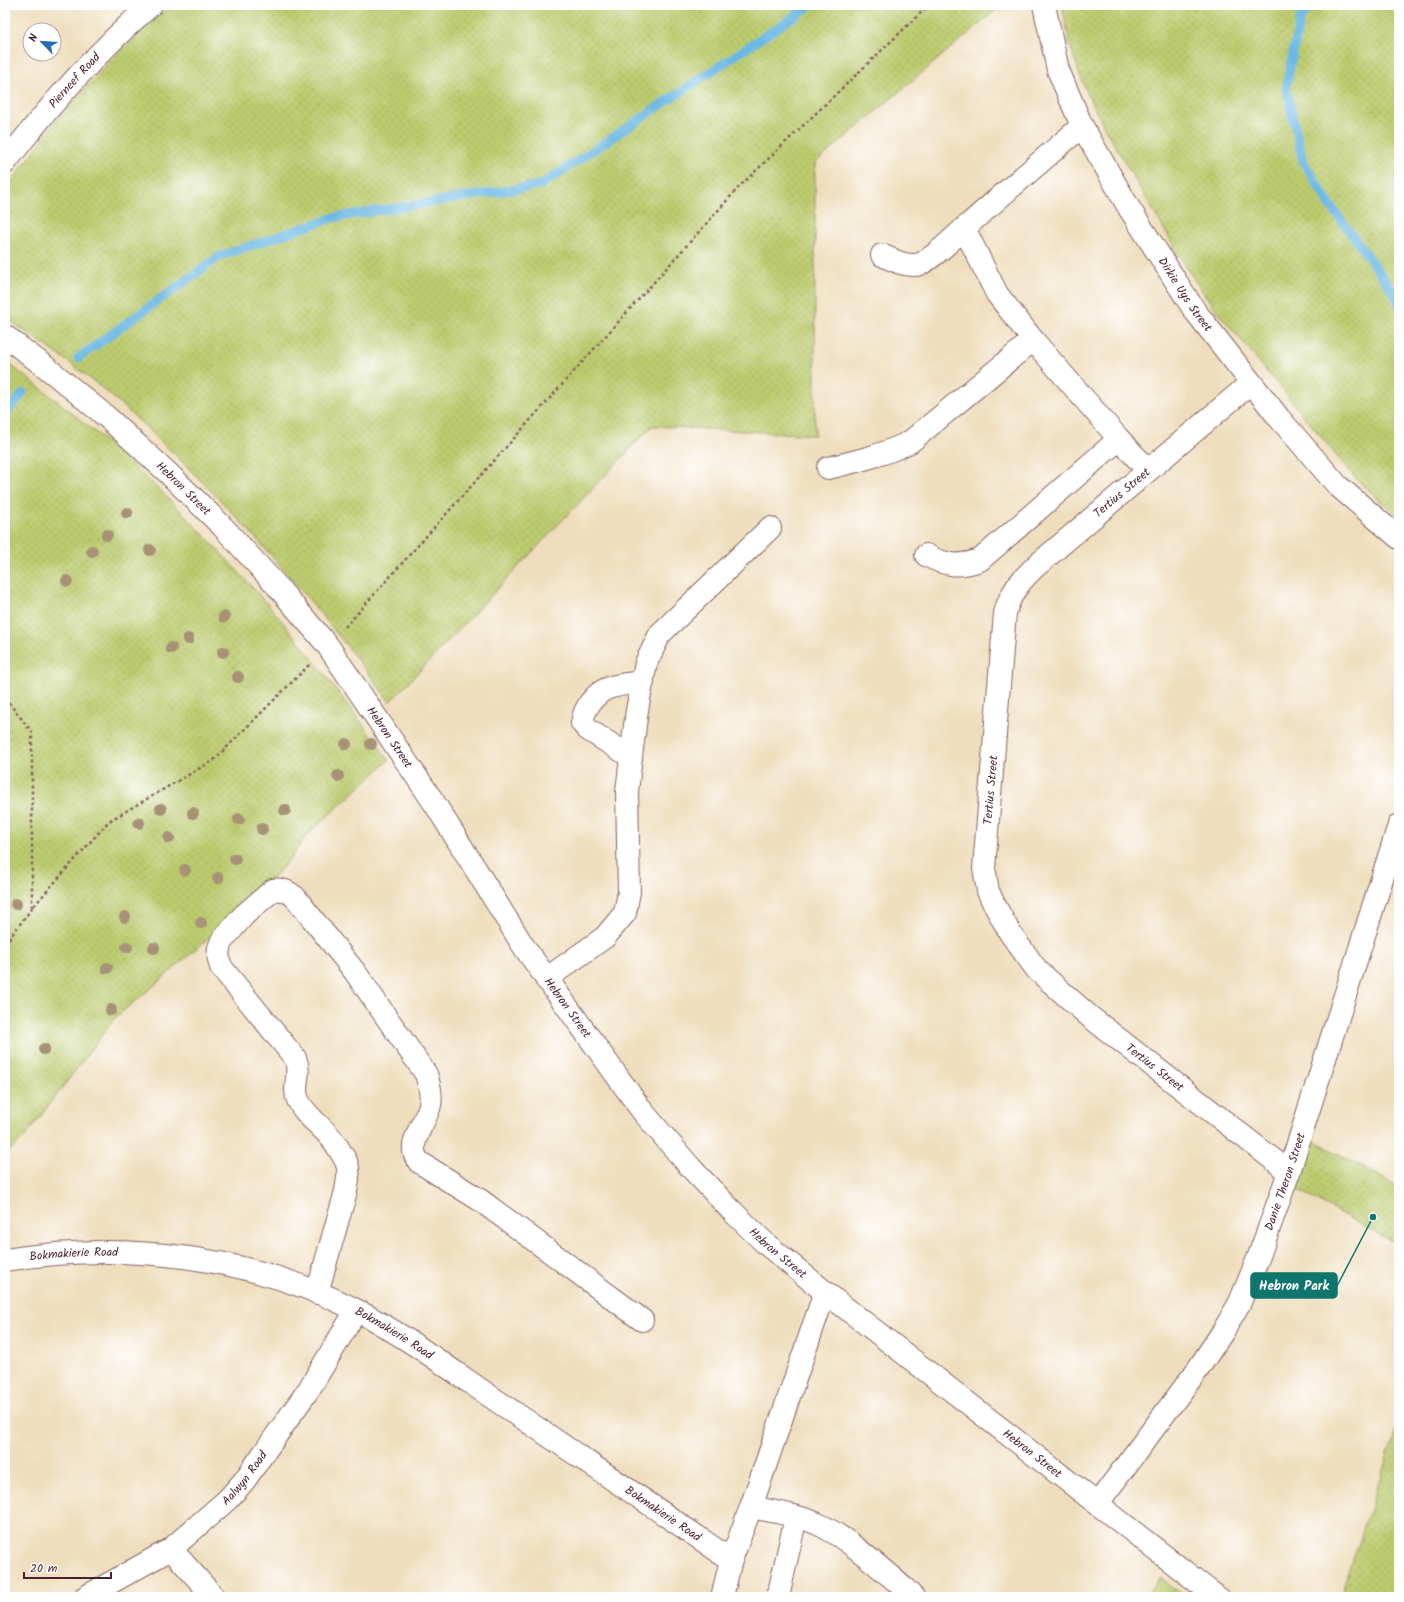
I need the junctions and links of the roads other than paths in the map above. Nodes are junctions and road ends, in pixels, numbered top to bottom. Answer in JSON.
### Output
{"nodes":[{"id":1,"x":151,"y":5,"type":"edge"},
{"id":2,"x":1044,"y":5,"type":"edge"},
{"id":3,"x":1082,"y":126,"type":"junction"},
{"id":4,"x":5,"y":163,"type":"edge"},
{"id":5,"x":964,"y":228,"type":"junction"},
{"id":6,"x":882,"y":255,"type":"dead end"},
{"id":7,"x":5,"y":336,"type":"edge"},
{"id":8,"x":1033,"y":340,"type":"junction"},
{"id":9,"x":1251,"y":383,"type":"junction"},
{"id":10,"x":1119,"y":439,"type":"junction"},
{"id":11,"x":828,"y":468,"type":"dead end"},
{"id":12,"x":1148,"y":470,"type":"junction"},
{"id":13,"x":770,"y":528,"type":"dead end"},
{"id":14,"x":1399,"y":538,"type":"edge"},
{"id":15,"x":926,"y":555,"type":"dead end"},
{"id":16,"x":643,"y":682,"type":"junction"},
{"id":17,"x":631,"y":757,"type":"junction"},
{"id":18,"x":1399,"y":825,"type":"edge"},
{"id":19,"x":546,"y":979,"type":"junction"},
{"id":20,"x":1289,"y":1172,"type":"junction"},
{"id":21,"x":5,"y":1260,"type":"edge"},
{"id":22,"x":825,"y":1292,"type":"junction"},
{"id":23,"x":317,"y":1293,"type":"junction"},
{"id":24,"x":356,"y":1310,"type":"junction"},
{"id":25,"x":642,"y":1320,"type":"dead end"},
{"id":26,"x":1098,"y":1503,"type":"junction"},
{"id":27,"x":751,"y":1507,"type":"junction"},
{"id":28,"x":796,"y":1517,"type":"junction"},
{"id":29,"x":171,"y":1549,"type":"junction"},
{"id":30,"x":731,"y":1560,"type":"junction"},
{"id":31,"x":85,"y":1597,"type":"edge"},
{"id":32,"x":214,"y":1597,"type":"edge"},
{"id":33,"x":722,"y":1597,"type":"edge"},
{"id":34,"x":778,"y":1597,"type":"edge"},
{"id":35,"x":913,"y":1597,"type":"edge"},
{"id":36,"x":1217,"y":1597,"type":"edge"}],
"edges":[{"from":1,"to":4,"type":"street","name":"Pierneef Road"},
{"from":2,"to":3,"type":"street","name":"Dirkie Uys Street"},
{"from":3,"to":5,"type":"street"},
{"from":3,"to":9,"type":"street","name":"Dirkie Uys Street"},
{"from":5,"to":6,"type":"street"},
{"from":5,"to":8,"type":"street"},
{"from":7,"to":19,"type":"street","name":"Hebron Street"},
{"from":8,"to":10,"type":"street"},
{"from":8,"to":11,"type":"street"},
{"from":9,"to":12,"type":"street","name":"Tertius Street"},
{"from":9,"to":14,"type":"street","name":"Dirkie Uys Street"},
{"from":10,"to":12,"type":"street"},
{"from":10,"to":15,"type":"street"},
{"from":12,"to":20,"type":"street","name":"Tertius Street"},
{"from":13,"to":16,"type":"street"},
{"from":16,"to":17,"type":"street"},
{"from":16,"to":17,"type":"street"},
{"from":17,"to":19,"type":"street"},
{"from":18,"to":20,"type":"street","name":"Danie Theron Street"},
{"from":19,"to":22,"type":"street","name":"Hebron Street"},
{"from":20,"to":26,"type":"street","name":"Danie Theron Street"},
{"from":21,"to":23,"type":"street","name":"Bokmakierie Road"},
{"from":22,"to":26,"type":"street","name":"Hebron Street"},
{"from":22,"to":27,"type":"street"},
{"from":23,"to":24,"type":"street","name":"Bokmakierie Road"},
{"from":23,"to":25,"type":"street"},
{"from":24,"to":29,"type":"street","name":"Aalwyn Road"},
{"from":24,"to":30,"type":"street","name":"Bokmakierie Road"},
{"from":26,"to":36,"type":"street","name":"Hebron Street"},
{"from":27,"to":28,"type":"street"},
{"from":27,"to":30,"type":"street"},
{"from":28,"to":34,"type":"street"},
{"from":28,"to":35,"type":"street"},
{"from":29,"to":31,"type":"street","name":"Aalwyn Road"},
{"from":29,"to":32,"type":"street"},
{"from":30,"to":33,"type":"street"}]}
